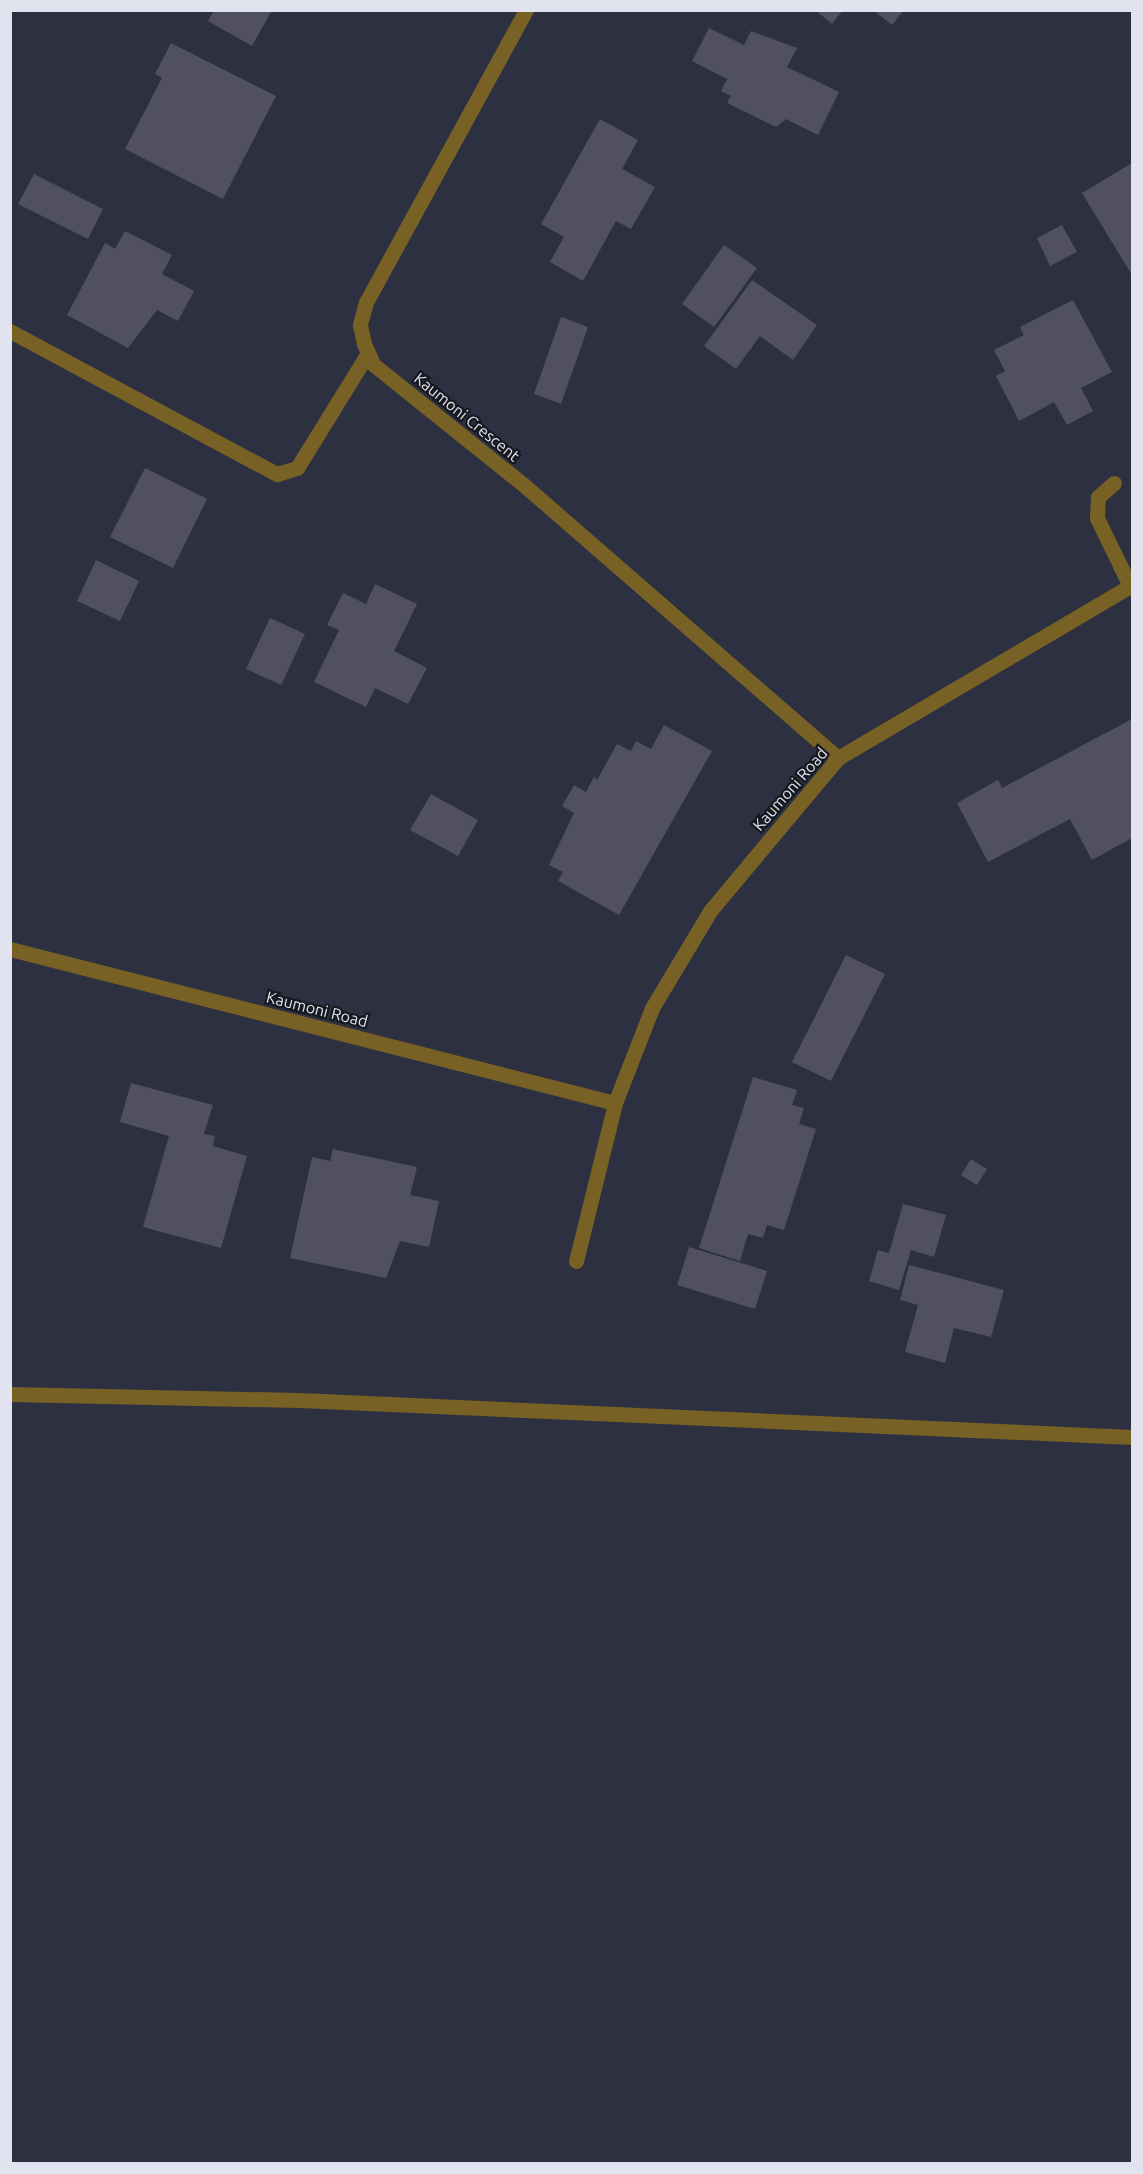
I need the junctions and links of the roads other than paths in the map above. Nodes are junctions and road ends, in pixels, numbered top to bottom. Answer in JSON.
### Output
{"nodes":[{"id":1,"x":526,"y":10,"type":"edge"},
{"id":2,"x":10,"y":332,"type":"edge"},
{"id":3,"x":368,"y":353,"type":"junction"},
{"id":4,"x":1114,"y":483,"type":"dead end"},
{"id":5,"x":1131,"y":585,"type":"edge"},
{"id":6,"x":838,"y":758,"type":"junction"},
{"id":7,"x":10,"y":949,"type":"edge"},
{"id":8,"x":615,"y":1103,"type":"junction"},
{"id":9,"x":576,"y":1261,"type":"dead end"},
{"id":10,"x":10,"y":1394,"type":"edge"},
{"id":11,"x":1132,"y":1437,"type":"edge"}],
"edges":[{"from":1,"to":3,"type":"street","name":"Kaumoni Crescent"},
{"from":2,"to":3,"type":"street"},
{"from":3,"to":6,"type":"street","name":"Kaumoni Crescent"},
{"from":4,"to":5,"type":"street"},
{"from":5,"to":6,"type":"street","name":"Kaumoni Road"},
{"from":6,"to":8,"type":"street","name":"Kaumoni Road"},
{"from":7,"to":8,"type":"street","name":"Kaumoni Road"},
{"from":8,"to":9,"type":"street","name":"Kaumoni Road"},
{"from":10,"to":11,"type":"street"}]}
